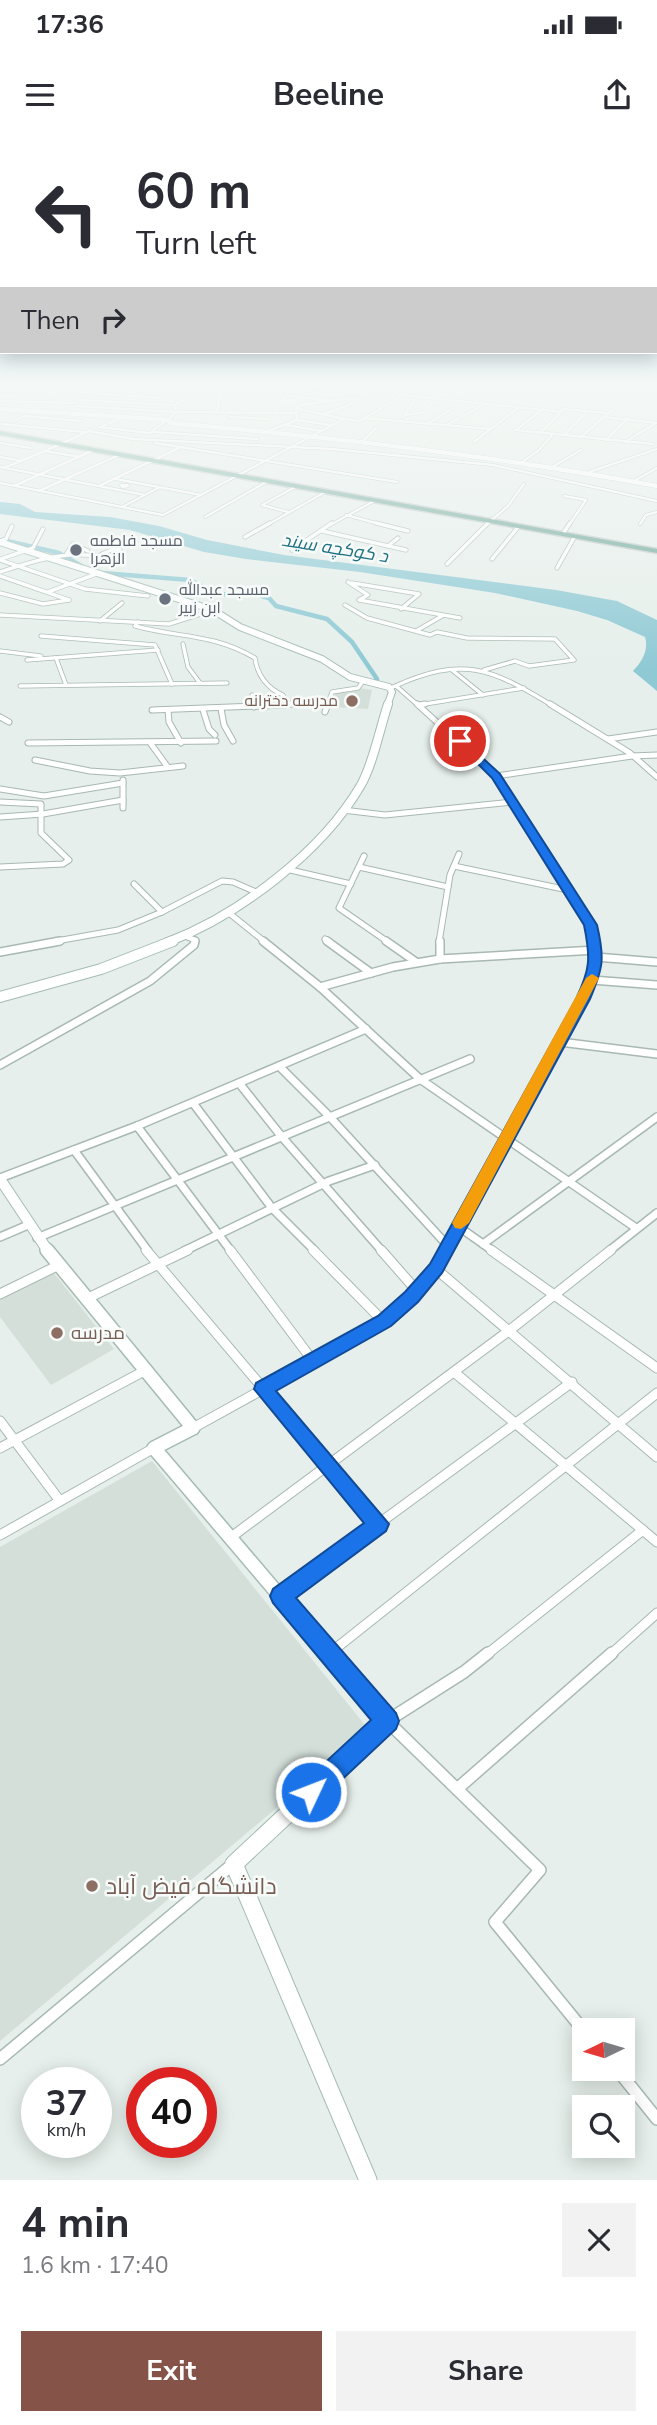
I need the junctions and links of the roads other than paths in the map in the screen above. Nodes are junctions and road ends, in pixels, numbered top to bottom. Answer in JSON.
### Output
{"nodes":[{"id":1,"x":28,"y":480,"type":"edge"},
{"id":2,"x":63,"y":480,"type":"edge"},
{"id":3,"x":64,"y":480,"type":"edge"},
{"id":4,"x":112,"y":480,"type":"edge"},
{"id":5,"x":122,"y":480,"type":"edge"},
{"id":6,"x":229,"y":480,"type":"edge"},
{"id":7,"x":265,"y":480,"type":"edge"},
{"id":8,"x":274,"y":480,"type":"edge"},
{"id":9,"x":386,"y":480,"type":"edge"},
{"id":10,"x":560,"y":480,"type":"edge"},
{"id":11,"x":630,"y":480,"type":"edge"},
{"id":12,"x":268,"y":481,"type":"junction"},
{"id":13,"x":634,"y":481,"type":"joint"},
{"id":14,"x":397,"y":482,"type":"dead end"},
{"id":15,"x":0,"y":484,"type":"edge"},
{"id":16,"x":524,"y":484,"type":"dead end"},
{"id":17,"x":297,"y":485,"type":"junction"},
{"id":18,"x":14,"y":486,"type":"junction"},
{"id":19,"x":98,"y":486,"type":"junction"},
{"id":20,"x":121,"y":486,"type":"dead end"},
{"id":21,"x":657,"y":486,"type":"edge"},
{"id":22,"x":161,"y":487,"type":"junction"},
{"id":23,"x":39,"y":491,"type":"junction"},
{"id":24,"x":327,"y":491,"type":"junction"},
{"id":25,"x":145,"y":495,"type":"junction"},
{"id":26,"x":202,"y":495,"type":"junction"},
{"id":27,"x":564,"y":496,"type":"dead end"},
{"id":28,"x":376,"y":500,"type":"junction"},
{"id":29,"x":657,"y":501,"type":"edge"},
{"id":30,"x":410,"y":505,"type":"junction"},
{"id":31,"x":122,"y":508,"type":"junction"},
{"id":32,"x":657,"y":512,"type":"edge"},
{"id":33,"x":288,"y":513,"type":"junction"},
{"id":34,"x":345,"y":515,"type":"junction"},
{"id":35,"x":205,"y":517,"type":"dead end"},
{"id":36,"x":490,"y":520,"type":"junction"},
{"id":37,"x":640,"y":524,"type":"dead end"},
{"id":38,"x":12,"y":526,"type":"dead end"},
{"id":39,"x":519,"y":526,"type":"junction"},
{"id":40,"x":43,"y":529,"type":"dead end"},
{"id":41,"x":322,"y":531,"type":"junction"},
{"id":42,"x":408,"y":531,"type":"dead end"},
{"id":43,"x":564,"y":532,"type":"junction"},
{"id":44,"x":575,"y":536,"type":"junction"},
{"id":45,"x":245,"y":537,"type":"dead end"},
{"id":46,"x":398,"y":538,"type":"dead end"},
{"id":47,"x":2,"y":541,"type":"edge"},
{"id":48,"x":33,"y":548,"type":"junction"},
{"id":49,"x":390,"y":549,"type":"junction"},
{"id":50,"x":120,"y":550,"type":"dead end"},
{"id":51,"x":292,"y":550,"type":"dead end"},
{"id":52,"x":406,"y":550,"type":"dead end"},
{"id":53,"x":657,"y":550,"type":"edge"},
{"id":54,"x":88,"y":551,"type":"junction"},
{"id":55,"x":63,"y":554,"type":"junction"},
{"id":56,"x":102,"y":555,"type":"junction"},
{"id":57,"x":47,"y":556,"type":"junction"},
{"id":58,"x":492,"y":559,"type":"dead end"},
{"id":59,"x":0,"y":560,"type":"edge"},
{"id":60,"x":122,"y":561,"type":"dead end"},
{"id":61,"x":447,"y":564,"type":"dead end"},
{"id":62,"x":19,"y":565,"type":"junction"},
{"id":63,"x":556,"y":568,"type":"dead end"},
{"id":64,"x":0,"y":574,"type":"edge"},
{"id":65,"x":96,"y":574,"type":"junction"},
{"id":66,"x":70,"y":584,"type":"junction"},
{"id":67,"x":47,"y":592,"type":"junction"},
{"id":68,"x":0,"y":593,"type":"edge"},
{"id":69,"x":148,"y":596,"type":"dead end"},
{"id":70,"x":122,"y":603,"type":"dead end"},
{"id":71,"x":345,"y":605,"type":"dead end"},
{"id":72,"x":401,"y":609,"type":"junction"},
{"id":73,"x":213,"y":610,"type":"junction"},
{"id":74,"x":0,"y":616,"type":"edge"},
{"id":75,"x":442,"y":616,"type":"junction"},
{"id":76,"x":460,"y":618,"type":"dead end"},
{"id":77,"x":99,"y":621,"type":"junction"},
{"id":78,"x":138,"y":622,"type":"junction"},
{"id":79,"x":415,"y":631,"type":"junction"},
{"id":80,"x":41,"y":636,"type":"dead end"},
{"id":81,"x":183,"y":644,"type":"dead end"},
{"id":82,"x":158,"y":650,"type":"junction"},
{"id":83,"x":0,"y":651,"type":"edge"},
{"id":84,"x":58,"y":658,"type":"junction"},
{"id":85,"x":27,"y":660,"type":"dead end"},
{"id":86,"x":451,"y":669,"type":"junction"},
{"id":87,"x":484,"y":670,"type":"junction"},
{"id":88,"x":364,"y":680,"type":"junction"},
{"id":89,"x":200,"y":683,"type":"junction"},
{"id":90,"x":227,"y":683,"type":"dead end"},
{"id":91,"x":172,"y":684,"type":"junction"},
{"id":92,"x":20,"y":685,"type":"dead end"},
{"id":93,"x":66,"y":685,"type":"junction"},
{"id":94,"x":393,"y":687,"type":"junction"},
{"id":95,"x":524,"y":688,"type":"junction"},
{"id":96,"x":252,"y":695,"type":"dead end"},
{"id":97,"x":483,"y":695,"type":"junction"},
{"id":98,"x":329,"y":701,"type":"junction"},
{"id":99,"x":286,"y":705,"type":"junction"},
{"id":100,"x":419,"y":705,"type":"junction"},
{"id":101,"x":254,"y":707,"type":"junction"},
{"id":102,"x":221,"y":709,"type":"junction"},
{"id":103,"x":152,"y":710,"type":"dead end"},
{"id":104,"x":168,"y":710,"type":"junction"},
{"id":105,"x":203,"y":710,"type":"junction"},
{"id":106,"x":325,"y":712,"type":"dead end"},
{"id":107,"x":0,"y":717,"type":"edge"},
{"id":108,"x":9,"y":722,"type":"dead end"},
{"id":109,"x":657,"y":732,"type":"edge"},
{"id":110,"x":607,"y":739,"type":"junction"},
{"id":111,"x":233,"y":741,"type":"dead end"},
{"id":112,"x":28,"y":743,"type":"dead end"},
{"id":113,"x":181,"y":743,"type":"junction"},
{"id":114,"x":151,"y":744,"type":"junction"},
{"id":115,"x":657,"y":755,"type":"edge"},
{"id":116,"x":632,"y":756,"type":"junction"},
{"id":117,"x":35,"y":760,"type":"dead end"},
{"id":118,"x":167,"y":766,"type":"junction"},
{"id":119,"x":183,"y":766,"type":"dead end"},
{"id":120,"x":120,"y":773,"type":"junction"},
{"id":121,"x":496,"y":776,"type":"junction"},
{"id":122,"x":657,"y":777,"type":"edge"},
{"id":123,"x":123,"y":783,"type":"junction"},
{"id":124,"x":0,"y":789,"type":"edge"},
{"id":125,"x":123,"y":800,"type":"junction"},
{"id":126,"x":0,"y":802,"type":"edge"},
{"id":127,"x":512,"y":802,"type":"junction"},
{"id":128,"x":122,"y":808,"type":"dead end"},
{"id":129,"x":342,"y":810,"type":"junction"},
{"id":130,"x":43,"y":814,"type":"junction"},
{"id":131,"x":0,"y":817,"type":"edge"},
{"id":132,"x":459,"y":854,"type":"dead end"},
{"id":133,"x":364,"y":856,"type":"dead end"},
{"id":134,"x":454,"y":866,"type":"junction"},
{"id":135,"x":0,"y":867,"type":"edge"},
{"id":136,"x":359,"y":867,"type":"junction"},
{"id":137,"x":286,"y":869,"type":"junction"},
{"id":138,"x":134,"y":884,"type":"dead end"},
{"id":139,"x":351,"y":884,"type":"junction"},
{"id":140,"x":448,"y":887,"type":"junction"},
{"id":141,"x":568,"y":890,"type":"junction"},
{"id":142,"x":256,"y":892,"type":"junction"},
{"id":143,"x":162,"y":912,"type":"junction"},
{"id":144,"x":229,"y":913,"type":"junction"},
{"id":145,"x":186,"y":936,"type":"junction"},
{"id":146,"x":325,"y":939,"type":"dead end"},
{"id":147,"x":0,"y":952,"type":"edge"},
{"id":148,"x":596,"y":954,"type":"junction"},
{"id":149,"x":440,"y":959,"type":"junction"},
{"id":150,"x":416,"y":962,"type":"junction"},
{"id":151,"x":657,"y":962,"type":"edge"},
{"id":152,"x":371,"y":973,"type":"junction"},
{"id":153,"x":592,"y":979,"type":"junction"},
{"id":154,"x":657,"y":985,"type":"edge"},
{"id":155,"x":320,"y":986,"type":"junction"},
{"id":156,"x":0,"y":997,"type":"edge"},
{"id":157,"x":366,"y":1029,"type":"junction"},
{"id":158,"x":560,"y":1042,"type":"junction"},
{"id":159,"x":657,"y":1054,"type":"edge"},
{"id":160,"x":470,"y":1059,"type":"dead end"},
{"id":161,"x":0,"y":1065,"type":"edge"},
{"id":162,"x":279,"y":1066,"type":"junction"},
{"id":163,"x":420,"y":1079,"type":"junction"},
{"id":164,"x":239,"y":1083,"type":"junction"},
{"id":165,"x":193,"y":1102,"type":"junction"},
{"id":166,"x":657,"y":1116,"type":"edge"},
{"id":167,"x":330,"y":1117,"type":"junction"},
{"id":168,"x":136,"y":1126,"type":"junction"},
{"id":169,"x":282,"y":1137,"type":"junction"},
{"id":170,"x":508,"y":1139,"type":"junction"},
{"id":171,"x":74,"y":1150,"type":"junction"},
{"id":172,"x":233,"y":1157,"type":"junction"},
{"id":173,"x":375,"y":1165,"type":"junction"},
{"id":174,"x":0,"y":1178,"type":"edge"},
{"id":175,"x":174,"y":1180,"type":"junction"},
{"id":176,"x":568,"y":1181,"type":"junction"},
{"id":177,"x":322,"y":1184,"type":"junction"},
{"id":178,"x":114,"y":1206,"type":"junction"},
{"id":179,"x":272,"y":1208,"type":"junction"},
{"id":180,"x":657,"y":1213,"type":"edge"},
{"id":181,"x":28,"y":1225,"type":"junction"},
{"id":182,"x":459,"y":1227,"type":"junction"},
{"id":183,"x":636,"y":1228,"type":"junction"},
{"id":184,"x":217,"y":1234,"type":"junction"},
{"id":185,"x":0,"y":1237,"type":"edge"},
{"id":186,"x":37,"y":1238,"type":"junction"},
{"id":187,"x":483,"y":1244,"type":"junction"},
{"id":188,"x":448,"y":1247,"type":"junction"},
{"id":189,"x":156,"y":1263,"type":"junction"},
{"id":190,"x":59,"y":1265,"type":"junction"},
{"id":191,"x":436,"y":1269,"type":"junction"},
{"id":192,"x":417,"y":1291,"type":"junction"},
{"id":193,"x":0,"y":1294,"type":"edge"},
{"id":194,"x":553,"y":1294,"type":"junction"},
{"id":195,"x":85,"y":1299,"type":"junction"},
{"id":196,"x":384,"y":1321,"type":"junction"},
{"id":197,"x":510,"y":1330,"type":"junction"},
{"id":198,"x":313,"y":1361,"type":"junction"},
{"id":199,"x":657,"y":1368,"type":"edge"},
{"id":200,"x":146,"y":1369,"type":"junction"},
{"id":201,"x":454,"y":1372,"type":"junction"},
{"id":202,"x":572,"y":1382,"type":"junction"},
{"id":203,"x":263,"y":1389,"type":"junction"},
{"id":204,"x":657,"y":1393,"type":"edge"},
{"id":205,"x":0,"y":1421,"type":"edge"},
{"id":206,"x":515,"y":1424,"type":"junction"},
{"id":207,"x":617,"y":1424,"type":"junction"},
{"id":208,"x":193,"y":1428,"type":"junction"},
{"id":209,"x":14,"y":1440,"type":"junction"},
{"id":210,"x":0,"y":1448,"type":"edge"},
{"id":211,"x":154,"y":1448,"type":"junction"},
{"id":212,"x":657,"y":1457,"type":"edge"},
{"id":213,"x":565,"y":1466,"type":"junction"},
{"id":214,"x":329,"y":1467,"type":"junction"},
{"id":215,"x":60,"y":1501,"type":"junction"},
{"id":216,"x":378,"y":1524,"type":"junction"},
{"id":217,"x":643,"y":1530,"type":"junction"},
{"id":218,"x":0,"y":1535,"type":"edge"},
{"id":219,"x":230,"y":1538,"type":"junction"},
{"id":220,"x":657,"y":1542,"type":"edge"},
{"id":221,"x":281,"y":1596,"type":"junction"},
{"id":222,"x":657,"y":1613,"type":"edge"},
{"id":223,"x":329,"y":1653,"type":"junction"},
{"id":224,"x":387,"y":1721,"type":"junction"},
{"id":225,"x":457,"y":1789,"type":"junction"},
{"id":226,"x":234,"y":1864,"type":"junction"},
{"id":227,"x":573,"y":2018,"type":"edge"},
{"id":228,"x":0,"y":2059,"type":"edge"},
{"id":229,"x":626,"y":2081,"type":"edge"},
{"id":230,"x":657,"y":2119,"type":"edge"},
{"id":231,"x":368,"y":2180,"type":"edge"}],
"edges":[{"from":1,"to":18,"type":"street"},
{"from":2,"to":23,"type":"street"},
{"from":3,"to":19,"type":"street"},
{"from":4,"to":19,"type":"street"},
{"from":5,"to":22,"type":"street"},
{"from":6,"to":26,"type":"street"},
{"from":7,"to":12,"type":"main road"},
{"from":8,"to":30,"type":"main road"},
{"from":9,"to":14,"type":"street"},
{"from":10,"to":29,"type":"street"},
{"from":11,"to":13,"type":"street"},
{"from":12,"to":17,"type":"main road"},
{"from":12,"to":35,"type":"street"},
{"from":13,"to":21,"type":"street"},
{"from":15,"to":18,"type":"street"},
{"from":16,"to":36,"type":"street"},
{"from":17,"to":24,"type":"main road"},
{"from":17,"to":33,"type":"street"},
{"from":18,"to":23,"type":"street"},
{"from":19,"to":20,"type":"street"},
{"from":19,"to":25,"type":"street"},
{"from":22,"to":25,"type":"street"},
{"from":22,"to":26,"type":"street"},
{"from":23,"to":31,"type":"street"},
{"from":24,"to":28,"type":"main road"},
{"from":24,"to":33,"type":"street"},
{"from":25,"to":31,"type":"street"},
{"from":26,"to":31,"type":"street"},
{"from":27,"to":43,"type":"street"},
{"from":28,"to":30,"type":"main road"},
{"from":28,"to":34,"type":"street"},
{"from":30,"to":36,"type":"main road"},
{"from":32,"to":37,"type":"street"},
{"from":33,"to":45,"type":"street"},
{"from":34,"to":41,"type":"street"},
{"from":34,"to":42,"type":"street"},
{"from":36,"to":39,"type":"main road"},
{"from":36,"to":43,"type":"main road"},
{"from":36,"to":61,"type":"street"},
{"from":38,"to":47,"type":"street"},
{"from":39,"to":44,"type":"main road"},
{"from":39,"to":58,"type":"street"},
{"from":40,"to":48,"type":"street"},
{"from":41,"to":49,"type":"street"},
{"from":41,"to":51,"type":"street"},
{"from":43,"to":53,"type":"main road"},
{"from":44,"to":53,"type":"main road"},
{"from":44,"to":63,"type":"street"},
{"from":46,"to":49,"type":"street"},
{"from":47,"to":48,"type":"street"},
{"from":48,"to":57,"type":"street"},
{"from":48,"to":59,"type":"street"},
{"from":49,"to":52,"type":"street"},
{"from":50,"to":56,"type":"street"},
{"from":54,"to":55,"type":"street"},
{"from":54,"to":55,"type":"street"},
{"from":54,"to":56,"type":"street"},
{"from":55,"to":57,"type":"street"},
{"from":56,"to":60,"type":"street"},
{"from":57,"to":62,"type":"street"},
{"from":57,"to":65,"type":"street"},
{"from":59,"to":62,"type":"street"},
{"from":62,"to":64,"type":"street"},
{"from":62,"to":66,"type":"street"},
{"from":64,"to":67,"type":"street"},
{"from":65,"to":66,"type":"street"},
{"from":65,"to":73,"type":"street"},
{"from":66,"to":67,"type":"street"},
{"from":66,"to":69,"type":"street"},
{"from":67,"to":68,"type":"street"},
{"from":70,"to":77,"type":"street"},
{"from":71,"to":79,"type":"street"},
{"from":72,"to":72,"type":"street"},
{"from":72,"to":75,"type":"street"},
{"from":73,"to":78,"type":"street"},
{"from":73,"to":88,"type":"street"},
{"from":74,"to":77,"type":"street"},
{"from":75,"to":76,"type":"street"},
{"from":75,"to":79,"type":"street"},
{"from":77,"to":78,"type":"street"},
{"from":78,"to":99,"type":"street"},
{"from":79,"to":87,"type":"street"},
{"from":80,"to":82,"type":"street"},
{"from":81,"to":89,"type":"street"},
{"from":82,"to":84,"type":"street"},
{"from":82,"to":91,"type":"street"},
{"from":83,"to":84,"type":"street"},
{"from":84,"to":85,"type":"street"},
{"from":84,"to":93,"type":"street"},
{"from":86,"to":87,"type":"street"},
{"from":86,"to":94,"type":"street"},
{"from":86,"to":97,"type":"street"},
{"from":87,"to":95,"type":"street"},
{"from":88,"to":94,"type":"street"},
{"from":88,"to":98,"type":"street"},
{"from":89,"to":90,"type":"street"},
{"from":89,"to":91,"type":"street"},
{"from":91,"to":93,"type":"street"},
{"from":92,"to":93,"type":"street"},
{"from":94,"to":100,"type":"street"},
{"from":94,"to":129,"type":"street"},
{"from":95,"to":97,"type":"street"},
{"from":95,"to":110,"type":"street"},
{"from":96,"to":101,"type":"street"},
{"from":97,"to":100,"type":"street"},
{"from":98,"to":99,"type":"street"},
{"from":98,"to":106,"type":"street"},
{"from":99,"to":101,"type":"street"},
{"from":100,"to":121,"type":"street"},
{"from":101,"to":102,"type":"street"},
{"from":102,"to":105,"type":"street"},
{"from":102,"to":111,"type":"street"},
{"from":103,"to":104,"type":"street"},
{"from":104,"to":105,"type":"street"},
{"from":104,"to":113,"type":"street"},
{"from":105,"to":113,"type":"street"},
{"from":107,"to":108,"type":"street"},
{"from":109,"to":110,"type":"street"},
{"from":110,"to":116,"type":"street"},
{"from":112,"to":114,"type":"street"},
{"from":113,"to":114,"type":"street"},
{"from":114,"to":118,"type":"street"},
{"from":115,"to":116,"type":"street"},
{"from":116,"to":121,"type":"street"},
{"from":116,"to":122,"type":"street"},
{"from":117,"to":120,"type":"street"},
{"from":118,"to":119,"type":"street"},
{"from":118,"to":120,"type":"street"},
{"from":120,"to":123,"type":"street"},
{"from":121,"to":127,"type":"street"},
{"from":123,"to":124,"type":"street"},
{"from":123,"to":125,"type":"street"},
{"from":125,"to":128,"type":"street"},
{"from":125,"to":130,"type":"street"},
{"from":126,"to":130,"type":"street"},
{"from":127,"to":129,"type":"street"},
{"from":127,"to":141,"type":"street"},
{"from":129,"to":137,"type":"street"},
{"from":130,"to":131,"type":"street"},
{"from":130,"to":135,"type":"street"},
{"from":132,"to":134,"type":"street"},
{"from":133,"to":136,"type":"street"},
{"from":134,"to":140,"type":"street"},
{"from":134,"to":141,"type":"street"},
{"from":136,"to":139,"type":"street"},
{"from":136,"to":140,"type":"street"},
{"from":137,"to":139,"type":"street"},
{"from":137,"to":142,"type":"street"},
{"from":138,"to":143,"type":"street"},
{"from":139,"to":150,"type":"street"},
{"from":140,"to":149,"type":"street"},
{"from":141,"to":148,"type":"street"},
{"from":142,"to":143,"type":"street"},
{"from":142,"to":144,"type":"street"},
{"from":143,"to":147,"type":"street"},
{"from":144,"to":145,"type":"street"},
{"from":144,"to":155,"type":"street"},
{"from":145,"to":156,"type":"street"},
{"from":145,"to":161,"type":"street"},
{"from":146,"to":152,"type":"street"},
{"from":148,"to":149,"type":"street"},
{"from":148,"to":151,"type":"street"},
{"from":148,"to":153,"type":"street"},
{"from":149,"to":150,"type":"street"},
{"from":150,"to":152,"type":"street"},
{"from":152,"to":155,"type":"street"},
{"from":153,"to":154,"type":"street"},
{"from":153,"to":158,"type":"street"},
{"from":155,"to":157,"type":"street"},
{"from":157,"to":162,"type":"street"},
{"from":157,"to":163,"type":"street"},
{"from":158,"to":159,"type":"street"},
{"from":158,"to":170,"type":"street"},
{"from":160,"to":163,"type":"street"},
{"from":162,"to":164,"type":"street"},
{"from":162,"to":167,"type":"street"},
{"from":163,"to":167,"type":"street"},
{"from":163,"to":170,"type":"street"},
{"from":164,"to":165,"type":"street"},
{"from":164,"to":169,"type":"street"},
{"from":165,"to":168,"type":"street"},
{"from":165,"to":172,"type":"street"},
{"from":166,"to":176,"type":"street"},
{"from":167,"to":169,"type":"street"},
{"from":167,"to":173,"type":"street"},
{"from":168,"to":171,"type":"street"},
{"from":168,"to":175,"type":"street"},
{"from":169,"to":172,"type":"street"},
{"from":169,"to":177,"type":"street"},
{"from":170,"to":176,"type":"street"},
{"from":170,"to":182,"type":"street"},
{"from":171,"to":174,"type":"street"},
{"from":171,"to":178,"type":"street"},
{"from":172,"to":175,"type":"street"},
{"from":172,"to":179,"type":"street"},
{"from":173,"to":177,"type":"street"},
{"from":173,"to":188,"type":"street"},
{"from":174,"to":181,"type":"street"},
{"from":175,"to":178,"type":"street"},
{"from":175,"to":184,"type":"street"},
{"from":176,"to":183,"type":"street"},
{"from":176,"to":187,"type":"street"},
{"from":177,"to":179,"type":"street"},
{"from":177,"to":192,"type":"street"},
{"from":178,"to":186,"type":"street"},
{"from":178,"to":189,"type":"street"},
{"from":179,"to":184,"type":"street"},
{"from":179,"to":196,"type":"street"},
{"from":180,"to":183,"type":"street"},
{"from":181,"to":185,"type":"street"},
{"from":181,"to":186,"type":"street"},
{"from":182,"to":187,"type":"street"},
{"from":182,"to":188,"type":"street"},
{"from":183,"to":194,"type":"street"},
{"from":184,"to":189,"type":"street"},
{"from":184,"to":198,"type":"street"},
{"from":186,"to":190,"type":"street"},
{"from":187,"to":194,"type":"street"},
{"from":188,"to":191,"type":"street"},
{"from":189,"to":195,"type":"street"},
{"from":189,"to":203,"type":"street"},
{"from":190,"to":193,"type":"street"},
{"from":190,"to":195,"type":"street"},
{"from":191,"to":192,"type":"street"},
{"from":191,"to":197,"type":"street"},
{"from":192,"to":196,"type":"street"},
{"from":194,"to":197,"type":"street"},
{"from":194,"to":199,"type":"street"},
{"from":195,"to":200,"type":"street"},
{"from":196,"to":198,"type":"street"},
{"from":197,"to":201,"type":"street"},
{"from":197,"to":202,"type":"street"},
{"from":198,"to":203,"type":"street"},
{"from":200,"to":208,"type":"street"},
{"from":200,"to":209,"type":"street"},
{"from":201,"to":206,"type":"street"},
{"from":201,"to":214,"type":"street"},
{"from":202,"to":206,"type":"street"},
{"from":202,"to":207,"type":"street"},
{"from":203,"to":208,"type":"street"},
{"from":203,"to":214,"type":"street"},
{"from":204,"to":207,"type":"street"},
{"from":205,"to":209,"type":"street"},
{"from":206,"to":213,"type":"street"},
{"from":206,"to":216,"type":"street"},
{"from":207,"to":212,"type":"street"},
{"from":207,"to":213,"type":"street"},
{"from":208,"to":211,"type":"street"},
{"from":209,"to":210,"type":"street"},
{"from":209,"to":215,"type":"street"},
{"from":211,"to":215,"type":"street"},
{"from":211,"to":219,"type":"street"},
{"from":213,"to":217,"type":"street"},
{"from":213,"to":223,"type":"street"},
{"from":214,"to":216,"type":"street"},
{"from":214,"to":219,"type":"street"},
{"from":215,"to":218,"type":"street"},
{"from":216,"to":221,"type":"street"},
{"from":217,"to":220,"type":"street"},
{"from":217,"to":224,"type":"street"},
{"from":219,"to":221,"type":"street"},
{"from":221,"to":223,"type":"street"},
{"from":222,"to":225,"type":"street"},
{"from":223,"to":224,"type":"street"},
{"from":224,"to":225,"type":"street"},
{"from":224,"to":226,"type":"street"},
{"from":225,"to":227,"type":"street"},
{"from":226,"to":228,"type":"street"},
{"from":226,"to":231,"type":"street"},
{"from":229,"to":230,"type":"street"}]}
